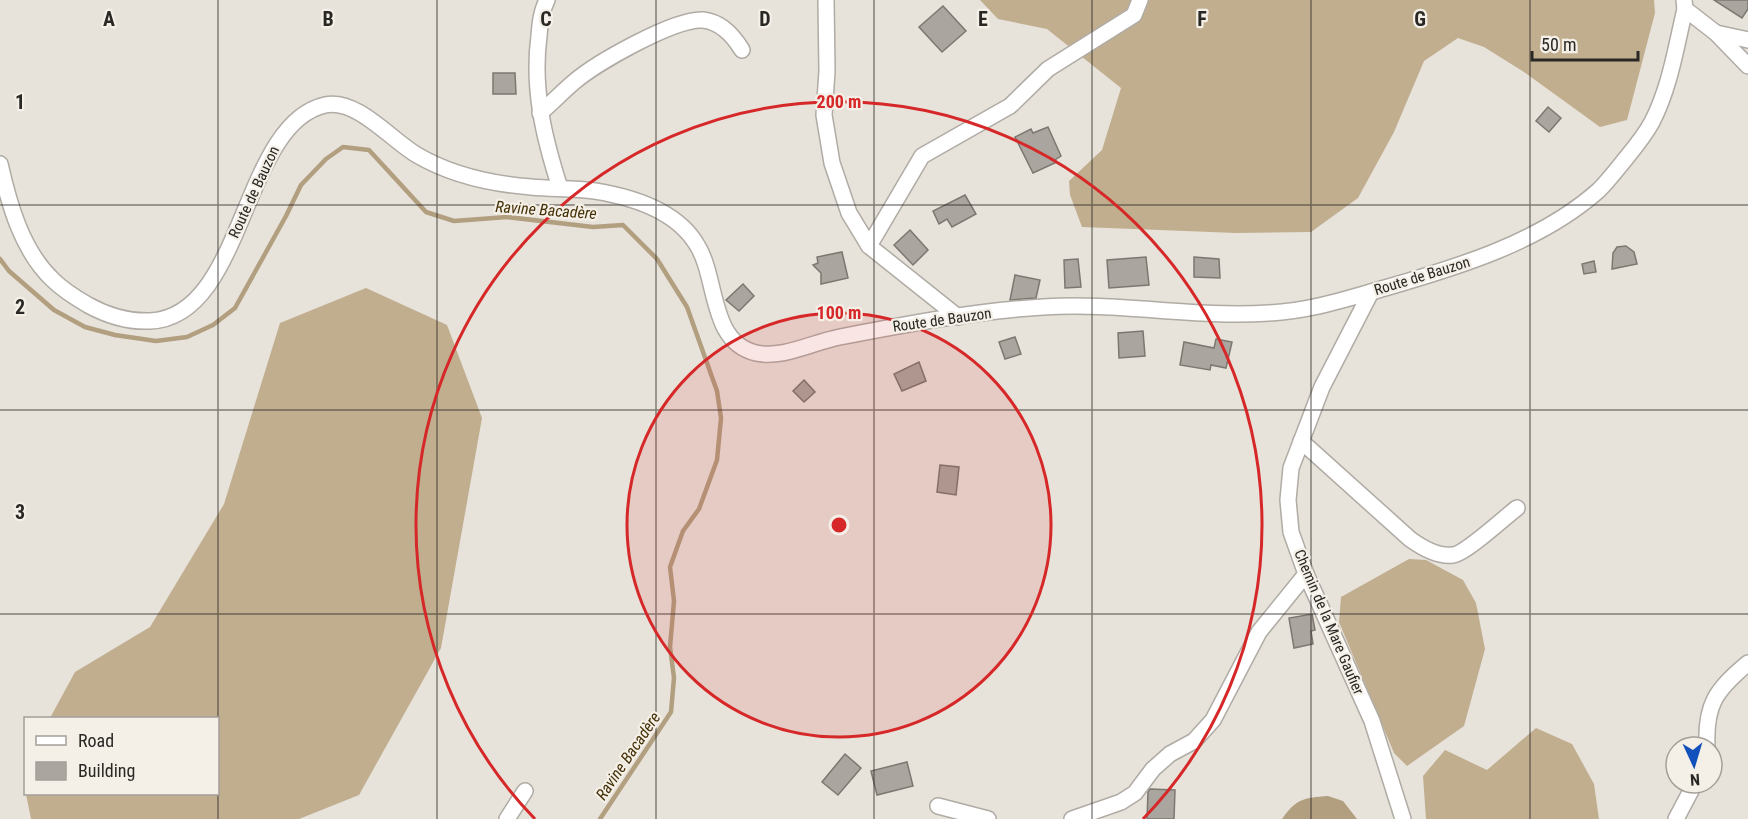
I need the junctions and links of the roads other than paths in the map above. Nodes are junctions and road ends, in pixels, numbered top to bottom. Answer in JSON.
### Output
{"nodes":[{"id":1,"x":547,"y":0,"type":"edge"},
{"id":2,"x":826,"y":0,"type":"edge"},
{"id":3,"x":1140,"y":0,"type":"edge"},
{"id":4,"x":1685,"y":4,"type":"edge"},
{"id":5,"x":1716,"y":33,"type":"junction"},
{"id":6,"x":1748,"y":40,"type":"edge"},
{"id":7,"x":742,"y":50,"type":"dead end"},
{"id":8,"x":1748,"y":66,"type":"edge"},
{"id":9,"x":540,"y":112,"type":"junction"},
{"id":10,"x":0,"y":164,"type":"edge"},
{"id":11,"x":560,"y":188,"type":"junction"},
{"id":12,"x":869,"y":246,"type":"junction"},
{"id":13,"x":1371,"y":292,"type":"junction"},
{"id":14,"x":958,"y":317,"type":"junction"},
{"id":15,"x":1301,"y":441,"type":"junction"},
{"id":16,"x":1517,"y":508,"type":"dead end"},
{"id":17,"x":1306,"y":574,"type":"junction"},
{"id":18,"x":1748,"y":663,"type":"edge"},
{"id":19,"x":1707,"y":735,"type":"edge"},
{"id":20,"x":525,"y":791,"type":"dead end"},
{"id":21,"x":1689,"y":795,"type":"edge"},
{"id":22,"x":938,"y":806,"type":"dead end"},
{"id":23,"x":507,"y":819,"type":"edge"},
{"id":24,"x":988,"y":819,"type":"edge"},
{"id":25,"x":1072,"y":819,"type":"edge"},
{"id":26,"x":1403,"y":819,"type":"edge"},
{"id":27,"x":1676,"y":819,"type":"edge"}],
"edges":[{"from":1,"to":9,"type":"street"},
{"from":2,"to":12,"type":"street"},
{"from":3,"to":12,"type":"street"},
{"from":4,"to":5,"type":"street"},
{"from":4,"to":13,"type":"street","name":"Route de Bauzon"},
{"from":5,"to":6,"type":"street"},
{"from":5,"to":8,"type":"street"},
{"from":7,"to":9,"type":"street"},
{"from":9,"to":11,"type":"street"},
{"from":10,"to":11,"type":"street","name":"Route de Bauzon"},
{"from":11,"to":14,"type":"street","name":"Route de Bauzon"},
{"from":12,"to":14,"type":"street"},
{"from":13,"to":14,"type":"street","name":"Route de Bauzon"},
{"from":13,"to":15,"type":"street","name":"Chemin de la Mare Gaufier"},
{"from":15,"to":16,"type":"street"},
{"from":15,"to":17,"type":"street","name":"Chemin de la Mare Gaufier"},
{"from":17,"to":25,"type":"street"},
{"from":17,"to":26,"type":"street","name":"Chemin de la Mare Gaufier"},
{"from":18,"to":19,"type":"street"},
{"from":20,"to":23,"type":"street"},
{"from":21,"to":27,"type":"street"},
{"from":22,"to":24,"type":"street"}]}
